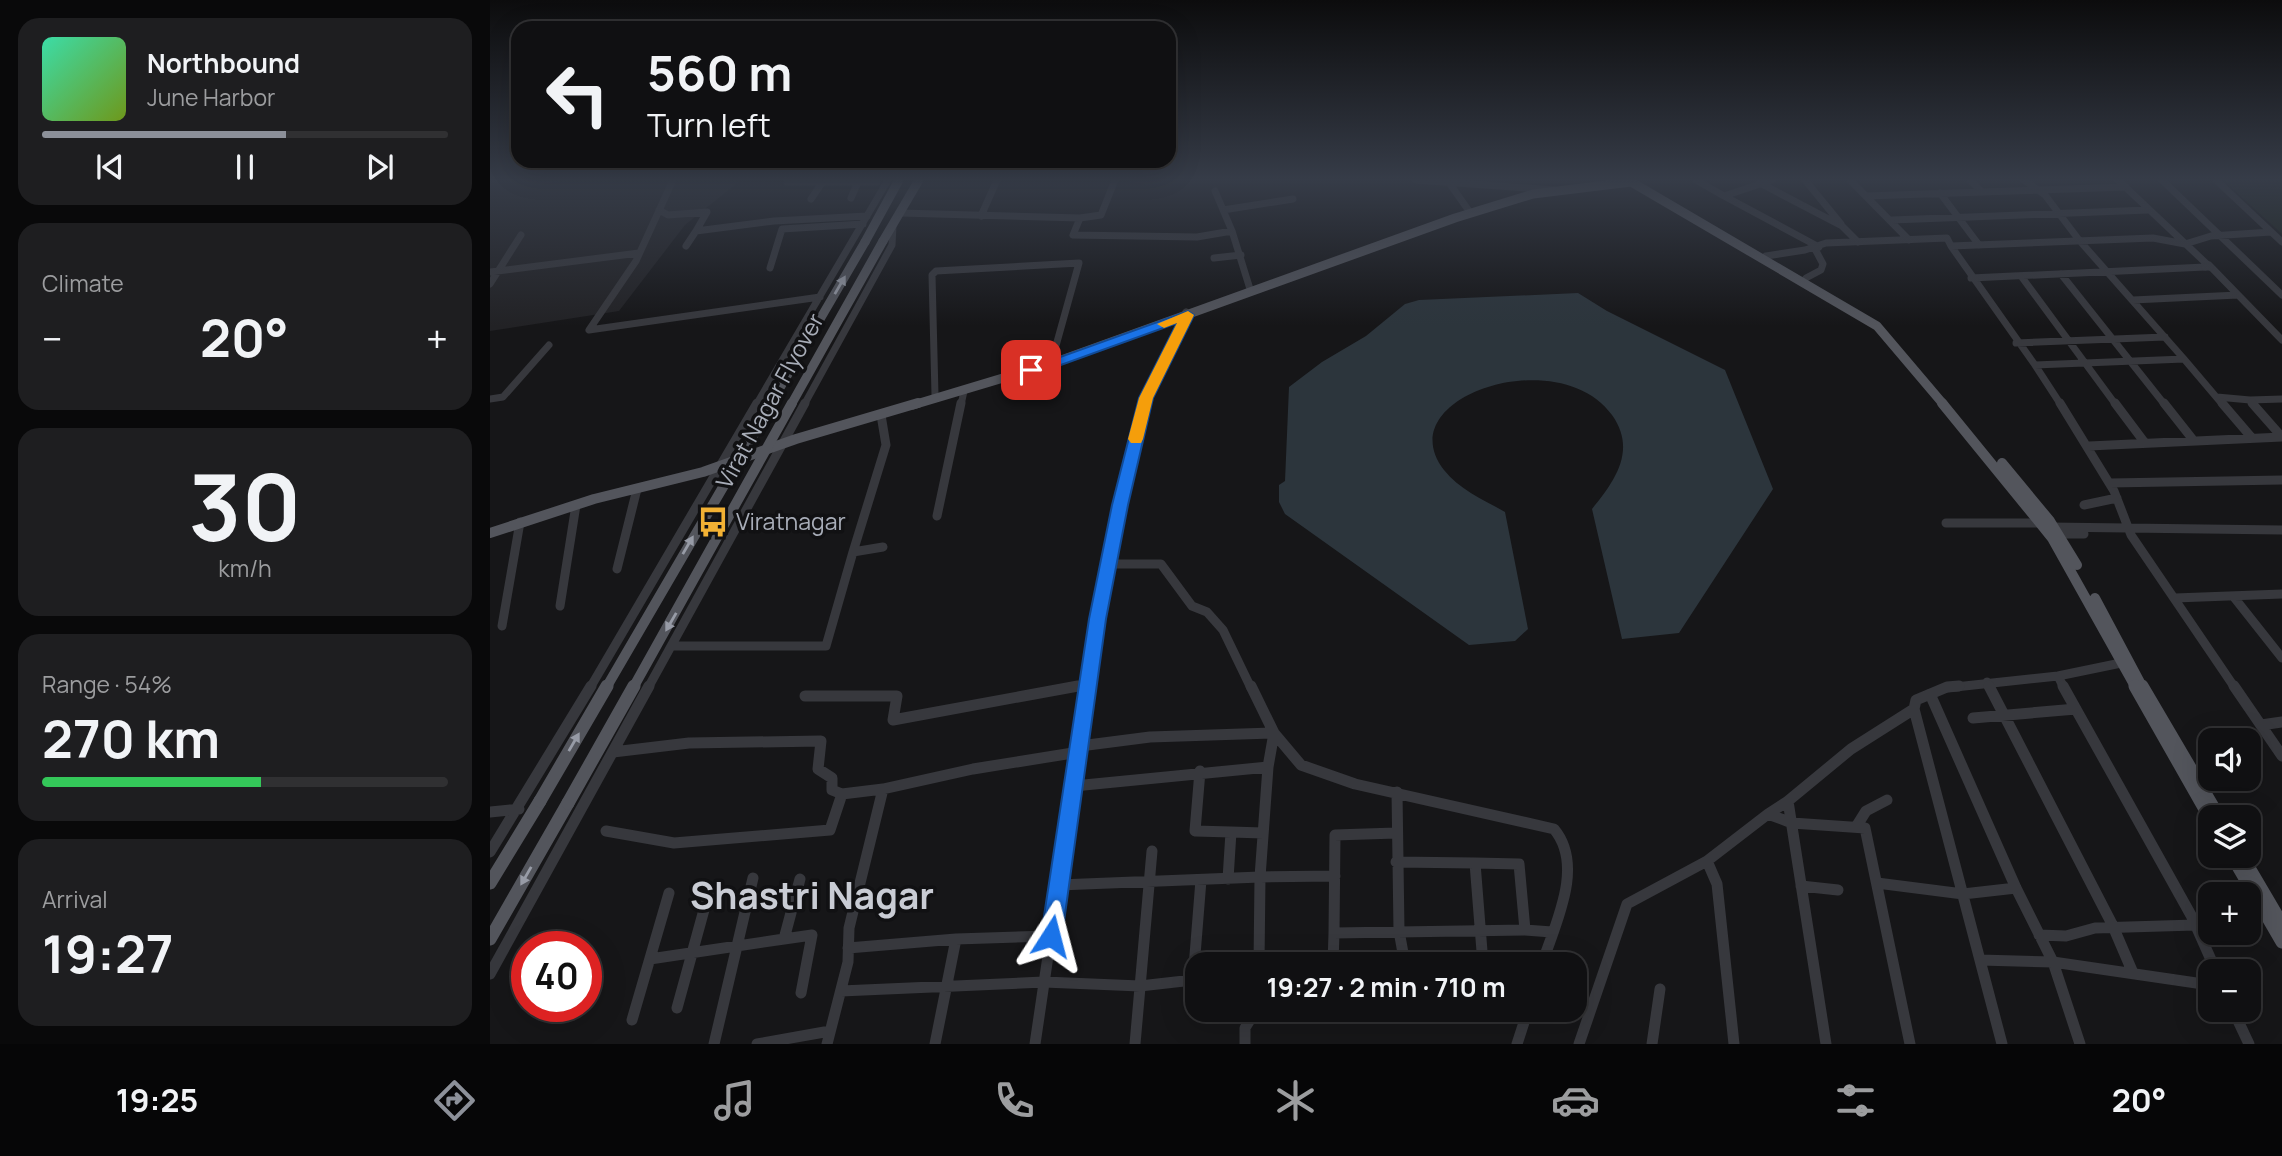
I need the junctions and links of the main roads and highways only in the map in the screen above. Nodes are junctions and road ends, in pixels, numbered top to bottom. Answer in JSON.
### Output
{"nodes":[{"id":1,"x":873,"y":229,"type":"edge"},
{"id":2,"x":891,"y":229,"type":"edge"},
{"id":3,"x":1419,"y":229,"type":"edge"},
{"id":4,"x":1425,"y":229,"type":"edge"},
{"id":5,"x":1717,"y":229,"type":"edge"},
{"id":6,"x":1717,"y":229,"type":"edge"},
{"id":7,"x":1187,"y":313,"type":"junction"},
{"id":8,"x":786,"y":440,"type":"junction"},
{"id":9,"x":722,"y":464,"type":"junction"},
{"id":10,"x":2050,"y":529,"type":"junction"},
{"id":11,"x":490,"y":531,"type":"edge"},
{"id":12,"x":2203,"y":805,"type":"edge"},
{"id":13,"x":2212,"y":805,"type":"edge"},
{"id":14,"x":2239,"y":868,"type":"edge"},
{"id":15,"x":2249,"y":868,"type":"edge"},
{"id":16,"x":490,"y":883,"type":"edge"},
{"id":17,"x":2282,"y":924,"type":"edge"},
{"id":18,"x":490,"y":939,"type":"edge"},
{"id":19,"x":2282,"y":942,"type":"edge"}],
"edges":[{"from":16,"to":1,"type":"main road","name":"Virat Nagar Flyover","one_way":true,"bridge":true},
{"from":2,"to":18,"type":"main road","name":"Virat Nagar Flyover","one_way":true,"bridge":true},
{"from":3,"to":7,"type":"main road"},
{"from":4,"to":7,"type":"main road"},
{"from":5,"to":10,"type":"main road"},
{"from":6,"to":10,"type":"main road"},
{"from":7,"to":8,"type":"main road"},
{"from":7,"to":8,"type":"main road"},
{"from":8,"to":9,"type":"main road"},
{"from":9,"to":11,"type":"main road"},
{"from":9,"to":11,"type":"main road"},
{"from":10,"to":12,"type":"main road"},
{"from":10,"to":13,"type":"main road"},
{"from":14,"to":19,"type":"main road"},
{"from":15,"to":17,"type":"main road"}]}
